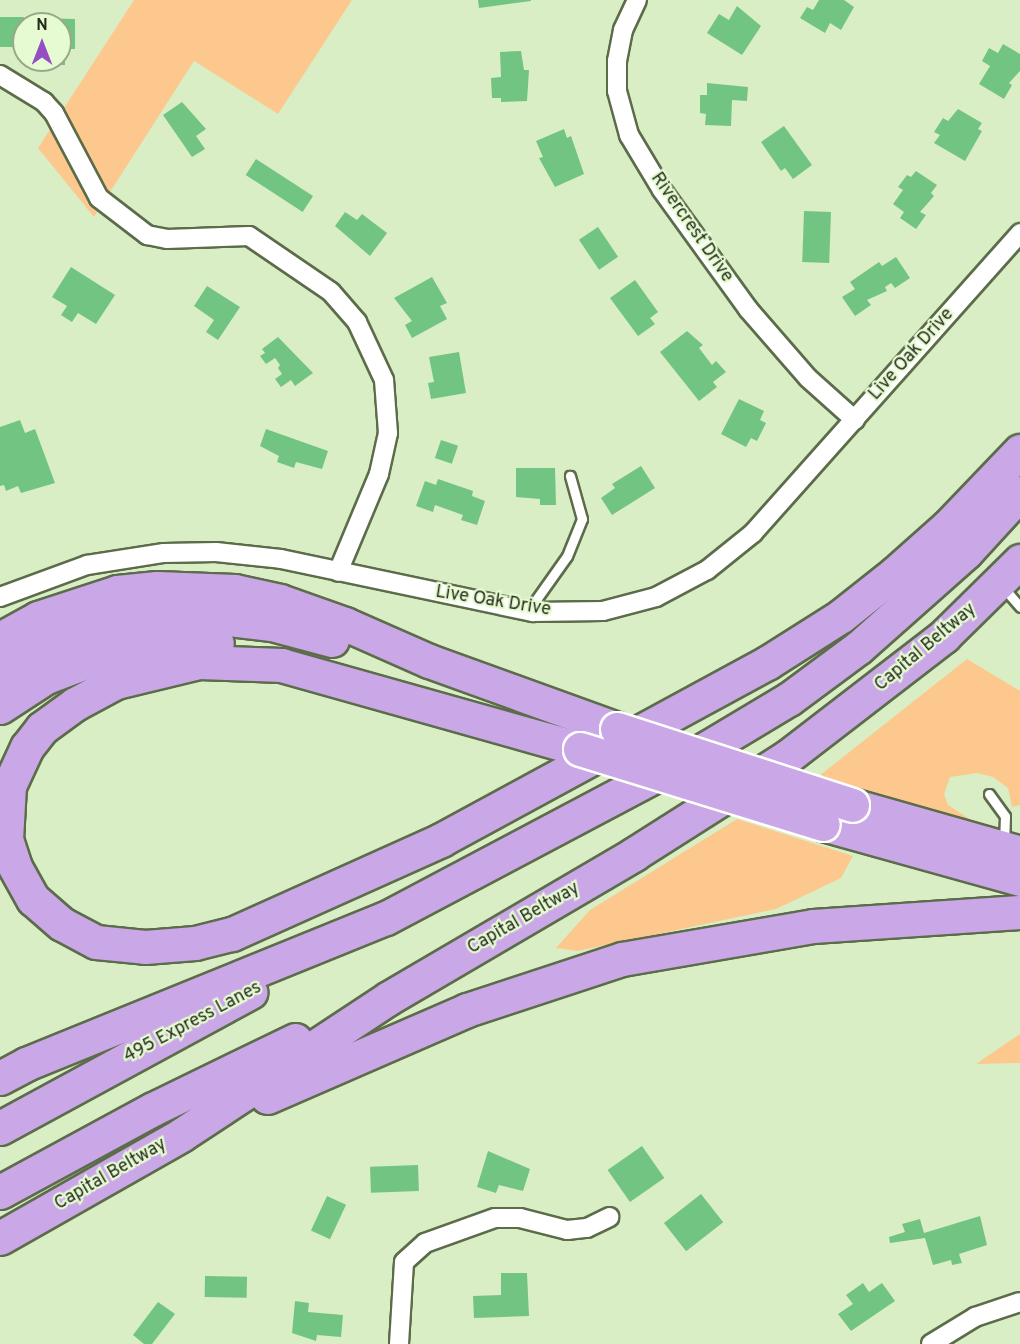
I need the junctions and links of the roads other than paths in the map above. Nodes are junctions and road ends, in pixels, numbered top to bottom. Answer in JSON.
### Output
{"nodes":[{"id":1,"x":637,"y":0,"type":"edge"},
{"id":2,"x":0,"y":75,"type":"edge"},
{"id":3,"x":1020,"y":233,"type":"edge"},
{"id":4,"x":855,"y":420,"type":"junction"},
{"id":5,"x":1020,"y":451,"type":"edge"},
{"id":6,"x":570,"y":477,"type":"dead end"},
{"id":7,"x":1020,"y":493,"type":"edge"},
{"id":8,"x":338,"y":572,"type":"junction"},
{"id":9,"x":1013,"y":584,"type":"edge"},
{"id":10,"x":0,"y":597,"type":"edge"},
{"id":11,"x":528,"y":611,"type":"junction"},
{"id":12,"x":0,"y":639,"type":"edge"},
{"id":13,"x":0,"y":673,"type":"edge"},
{"id":14,"x":0,"y":707,"type":"edge"},
{"id":15,"x":617,"y":729,"type":"junction"},
{"id":16,"x":580,"y":749,"type":"junction"},
{"id":17,"x":989,"y":794,"type":"dead end"},
{"id":18,"x":1012,"y":851,"type":"edge"},
{"id":19,"x":1020,"y":879,"type":"edge"},
{"id":20,"x":1020,"y":912,"type":"edge"},
{"id":21,"x":386,"y":918,"type":"junction"},
{"id":22,"x":389,"y":998,"type":"junction"},
{"id":23,"x":0,"y":1078,"type":"edge"},
{"id":24,"x":0,"y":1128,"type":"edge"},
{"id":25,"x":181,"y":1135,"type":"junction"},
{"id":26,"x":0,"y":1192,"type":"edge"},
{"id":27,"x":610,"y":1217,"type":"dead end"},
{"id":28,"x":0,"y":1238,"type":"edge"},
{"id":29,"x":1020,"y":1302,"type":"edge"},
{"id":30,"x":399,"y":1344,"type":"edge"},
{"id":31,"x":931,"y":1344,"type":"edge"}],
"edges":[{"from":1,"to":4,"type":"street","name":"Rivercrest Drive"},
{"from":2,"to":8,"type":"street"},
{"from":3,"to":4,"type":"street","name":"Live Oak Drive"},
{"from":4,"to":11,"type":"street","name":"Live Oak Drive"},
{"from":5,"to":16,"type":"highway"},
{"from":6,"to":11,"type":"lane"},
{"from":7,"to":21,"type":"highway"},
{"from":8,"to":10,"type":"street","name":"Live Oak Drive"},
{"from":8,"to":11,"type":"street","name":"Live Oak Drive"},
{"from":9,"to":22,"type":"highway","name":"Capital Beltway"},
{"from":12,"to":15,"type":"highway"},
{"from":13,"to":15,"type":"highway"},
{"from":14,"to":16,"type":"highway"},
{"from":15,"to":18,"type":"highway","bridge":true},
{"from":16,"to":19,"type":"highway","bridge":true},
{"from":17,"to":18,"type":"lane"},
{"from":20,"to":25,"type":"highway"},
{"from":21,"to":23,"type":"highway"},
{"from":21,"to":24,"type":"highway","name":"495 Express Lanes"},
{"from":22,"to":25,"type":"highway","name":"Capital Beltway"},
{"from":22,"to":26,"type":"highway"},
{"from":25,"to":28,"type":"highway","name":"Capital Beltway"},
{"from":27,"to":30,"type":"street"},
{"from":29,"to":31,"type":"street"}]}
